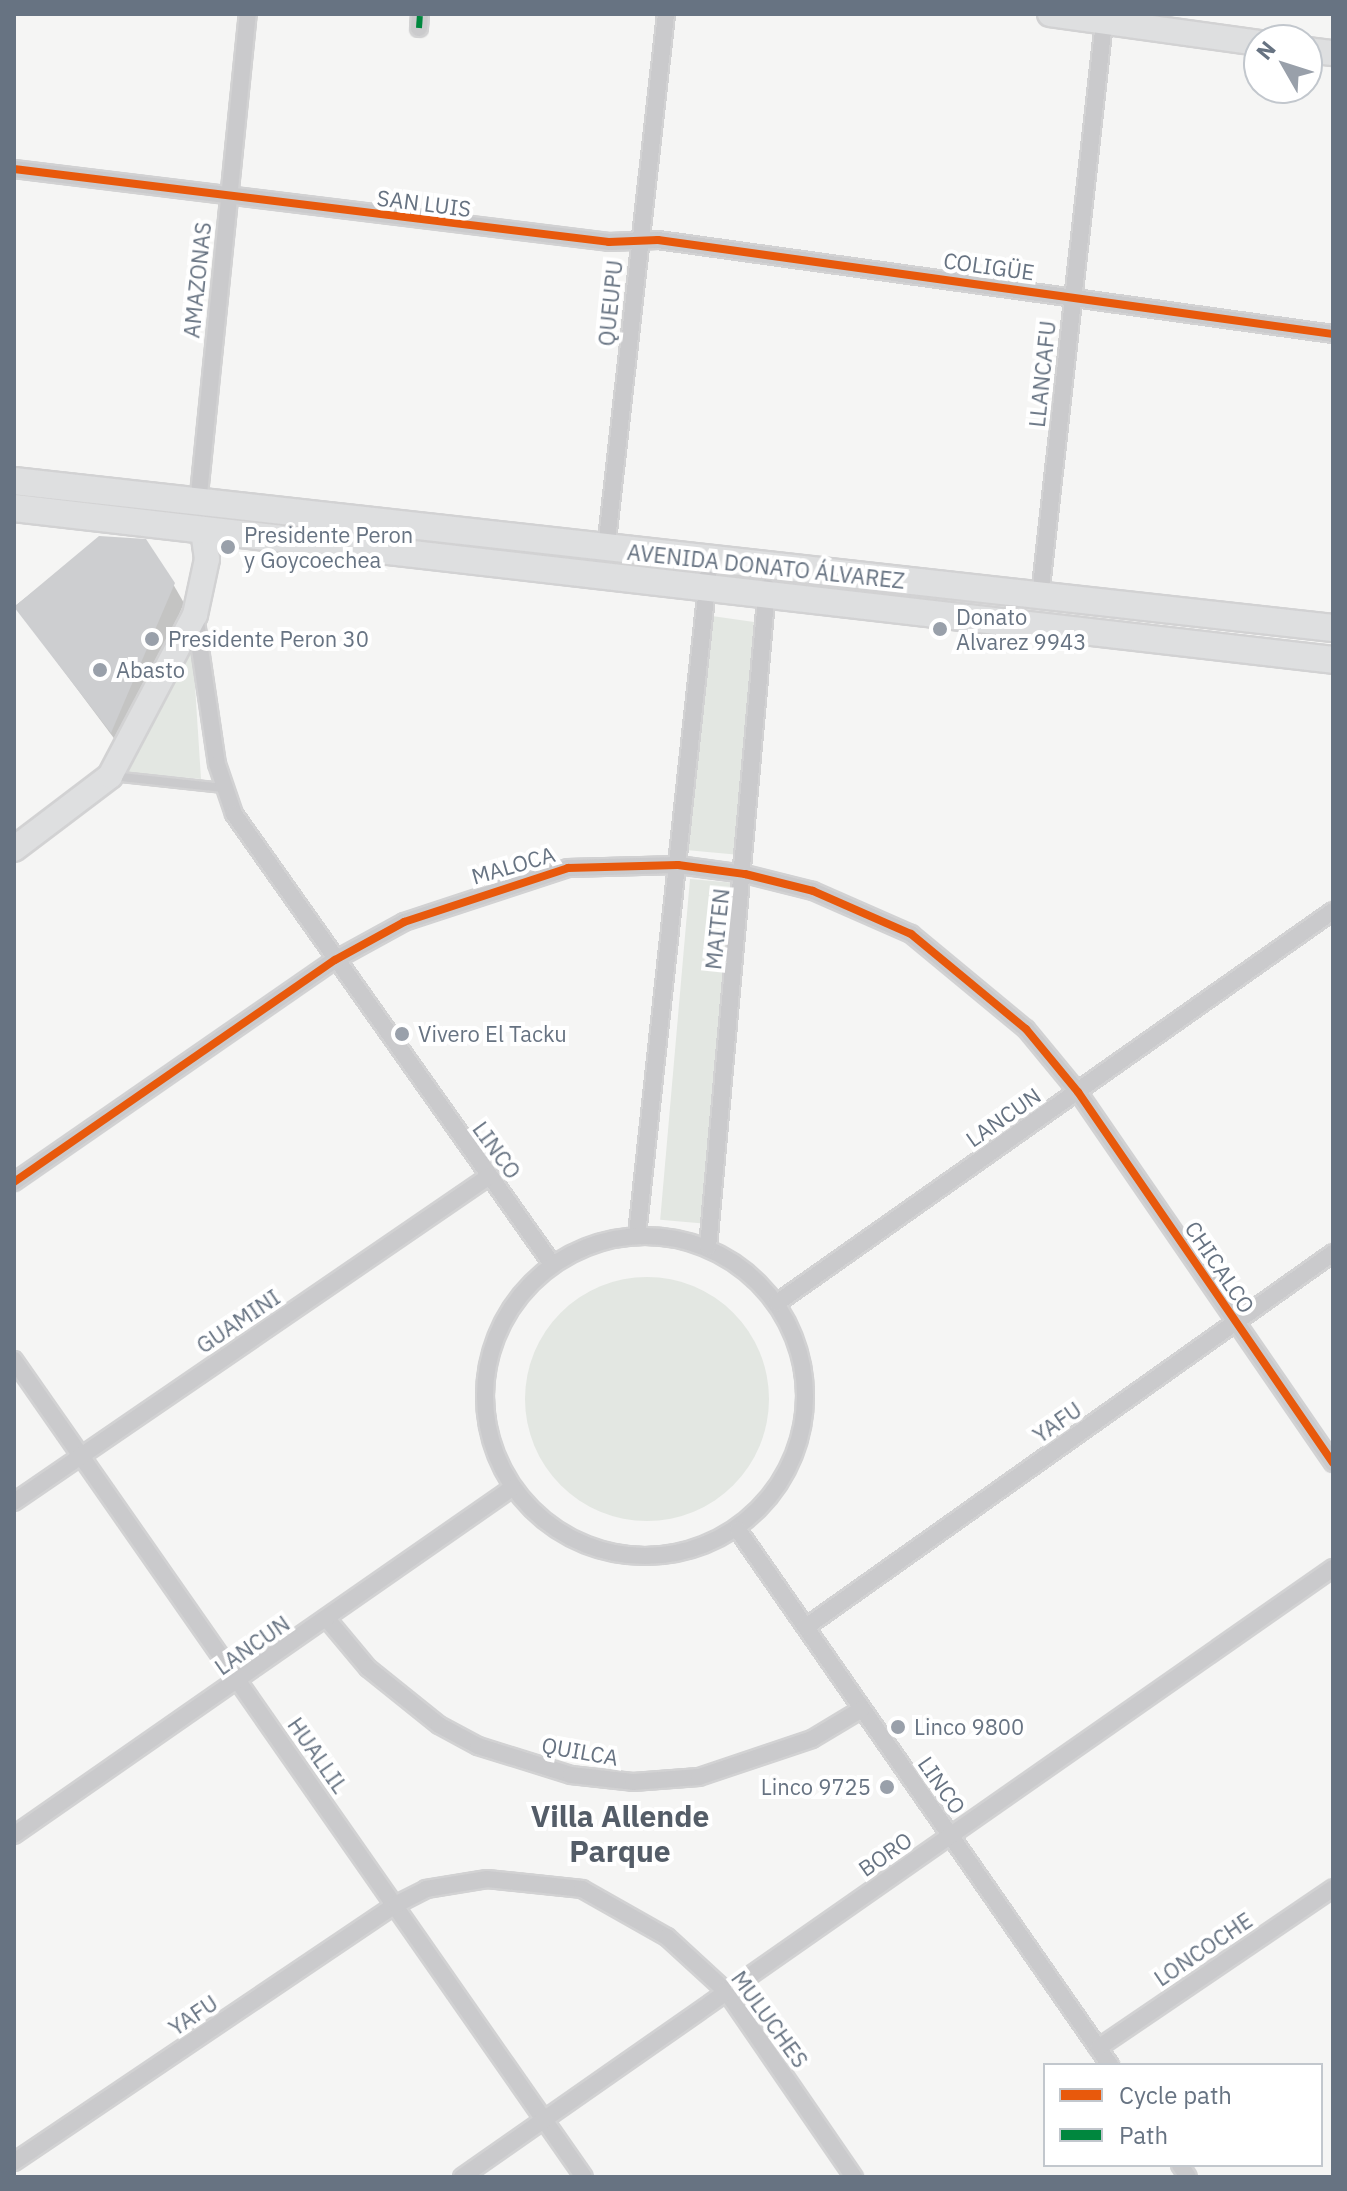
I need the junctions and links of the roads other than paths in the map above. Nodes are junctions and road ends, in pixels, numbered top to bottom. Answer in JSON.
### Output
{"nodes":[{"id":1,"x":248,"y":14,"type":"edge"},
{"id":2,"x":666,"y":14,"type":"edge"},
{"id":3,"x":1050,"y":14,"type":"edge"},
{"id":4,"x":1104,"y":18,"type":"edge"},
{"id":5,"x":1243,"y":40,"type":"edge"},
{"id":6,"x":14,"y":169,"type":"edge"},
{"id":7,"x":228,"y":199,"type":"junction"},
{"id":8,"x":639,"y":241,"type":"junction"},
{"id":9,"x":1073,"y":296,"type":"junction"},
{"id":10,"x":1333,"y":334,"type":"edge"},
{"id":11,"x":14,"y":481,"type":"edge"},
{"id":12,"x":198,"y":504,"type":"junction"},
{"id":13,"x":14,"y":508,"type":"edge"},
{"id":14,"x":203,"y":532,"type":"junction"},
{"id":15,"x":606,"y":549,"type":"junction"},
{"id":16,"x":710,"y":560,"type":"junction"},
{"id":17,"x":770,"y":566,"type":"junction"},
{"id":18,"x":708,"y":588,"type":"junction"},
{"id":19,"x":766,"y":595,"type":"junction"},
{"id":20,"x":1040,"y":596,"type":"junction"},
{"id":21,"x":195,"y":615,"type":"junction"},
{"id":22,"x":1333,"y":628,"type":"edge"},
{"id":23,"x":1333,"y":660,"type":"edge"},
{"id":24,"x":110,"y":776,"type":"junction"},
{"id":25,"x":223,"y":788,"type":"junction"},
{"id":26,"x":14,"y":849,"type":"edge"},
{"id":27,"x":678,"y":865,"type":"junction"},
{"id":28,"x":745,"y":874,"type":"junction"},
{"id":29,"x":1333,"y":911,"type":"edge"},
{"id":30,"x":335,"y":960,"type":"junction"},
{"id":31,"x":1078,"y":1092,"type":"junction"},
{"id":32,"x":488,"y":1177,"type":"junction"},
{"id":33,"x":14,"y":1182,"type":"edge"},
{"id":34,"x":637,"y":1235,"type":"junction"},
{"id":35,"x":708,"y":1247,"type":"junction"},
{"id":36,"x":1333,"y":1253,"type":"edge"},
{"id":37,"x":552,"y":1264,"type":"junction"},
{"id":38,"x":777,"y":1303,"type":"junction"},
{"id":39,"x":1235,"y":1322,"type":"junction"},
{"id":40,"x":14,"y":1360,"type":"edge"},
{"id":41,"x":81,"y":1456,"type":"junction"},
{"id":42,"x":1333,"y":1463,"type":"edge"},
{"id":43,"x":512,"y":1488,"type":"junction"},
{"id":44,"x":14,"y":1502,"type":"edge"},
{"id":45,"x":738,"y":1530,"type":"junction"},
{"id":46,"x":1333,"y":1568,"type":"edge"},
{"id":47,"x":327,"y":1619,"type":"junction"},
{"id":48,"x":806,"y":1627,"type":"junction"},
{"id":49,"x":239,"y":1681,"type":"junction"},
{"id":50,"x":862,"y":1709,"type":"junction"},
{"id":51,"x":14,"y":1835,"type":"edge"},
{"id":52,"x":950,"y":1835,"type":"junction"},
{"id":53,"x":1333,"y":1888,"type":"edge"},
{"id":54,"x":397,"y":1904,"type":"junction"},
{"id":55,"x":726,"y":1991,"type":"junction"},
{"id":56,"x":1098,"y":2048,"type":"junction"},
{"id":57,"x":1109,"y":2063,"type":"edge"},
{"id":58,"x":545,"y":2120,"type":"junction"},
{"id":59,"x":14,"y":2162,"type":"edge"},
{"id":60,"x":462,"y":2177,"type":"edge"},
{"id":61,"x":584,"y":2177,"type":"edge"},
{"id":62,"x":854,"y":2177,"type":"edge"}],
"edges":[{"from":1,"to":7,"type":"street","name":"AMAZONAS"},
{"from":2,"to":8,"type":"street","name":"QUEUPU"},
{"from":3,"to":4,"type":"main road"},
{"from":4,"to":5,"type":"main road"},
{"from":4,"to":9,"type":"street","name":"LLANCAFU"},
{"from":6,"to":7,"type":"street","name":"SAN LUIS"},
{"from":7,"to":8,"type":"street","name":"SAN LUIS"},
{"from":7,"to":12,"type":"street","name":"AMAZONAS"},
{"from":8,"to":9,"type":"street","name":"COLIGÜE"},
{"from":8,"to":15,"type":"street","name":"QUEUPU"},
{"from":9,"to":10,"type":"street","name":"COLIGÜE"},
{"from":9,"to":20,"type":"street","name":"LLANCAFU"},
{"from":11,"to":12,"type":"main road","name":"AVENIDA DONATO ÁLVAREZ"},
{"from":12,"to":15,"type":"main road","name":"AVENIDA DONATO ÁLVAREZ"},
{"from":13,"to":14,"type":"main road","name":"AVENIDA DONATO ÁLVAREZ"},
{"from":14,"to":18,"type":"main road","name":"AVENIDA DONATO ÁLVAREZ"},
{"from":14,"to":21,"type":"main road"},
{"from":15,"to":16,"type":"main road","name":"AVENIDA DONATO ÁLVAREZ"},
{"from":16,"to":17,"type":"main road","name":"AVENIDA DONATO ÁLVAREZ"},
{"from":16,"to":18,"type":"street","name":"MAITEN"},
{"from":17,"to":19,"type":"street","name":"MAITEN"},
{"from":17,"to":20,"type":"main road","name":"AVENIDA DONATO ÁLVAREZ"},
{"from":18,"to":19,"type":"main road","name":"AVENIDA DONATO ÁLVAREZ"},
{"from":18,"to":27,"type":"street","name":"MAITEN"},
{"from":19,"to":23,"type":"main road","name":"AVENIDA DONATO ÁLVAREZ"},
{"from":19,"to":28,"type":"street","name":"MAITEN"},
{"from":20,"to":22,"type":"main road","name":"AVENIDA DONATO ÁLVAREZ"},
{"from":21,"to":24,"type":"main road"},
{"from":21,"to":25,"type":"street","name":"LINCO"},
{"from":24,"to":25,"type":"lane"},
{"from":24,"to":26,"type":"main road"},
{"from":25,"to":30,"type":"street","name":"LINCO"},
{"from":27,"to":28,"type":"street","name":"MALOCA"},
{"from":27,"to":30,"type":"street","name":"MALOCA"},
{"from":27,"to":34,"type":"street","name":"MAITEN"},
{"from":28,"to":31,"type":"street","name":"MALOCA"},
{"from":28,"to":35,"type":"street","name":"MAITEN"},
{"from":29,"to":31,"type":"street","name":"LANCUN"},
{"from":30,"to":32,"type":"street","name":"LINCO"},
{"from":30,"to":33,"type":"street","name":"MALOCA"},
{"from":31,"to":38,"type":"street","name":"LANCUN"},
{"from":31,"to":39,"type":"street","name":"CHICALCO"},
{"from":32,"to":37,"type":"street","name":"LINCO"},
{"from":32,"to":41,"type":"street","name":"GUAMINI"},
{"from":34,"to":35,"type":"street"},
{"from":34,"to":37,"type":"street"},
{"from":35,"to":38,"type":"street"},
{"from":36,"to":39,"type":"street","name":"YAFU"},
{"from":37,"to":43,"type":"street"},
{"from":38,"to":45,"type":"street"},
{"from":39,"to":42,"type":"street","name":"CHICALCO"},
{"from":39,"to":48,"type":"street","name":"YAFU"},
{"from":40,"to":41,"type":"street","name":"HUALLIL"},
{"from":41,"to":44,"type":"street","name":"GUAMINI"},
{"from":41,"to":49,"type":"street","name":"HUALLIL"},
{"from":43,"to":45,"type":"street"},
{"from":43,"to":47,"type":"street","name":"LANCUN"},
{"from":45,"to":48,"type":"street","name":"LINCO"},
{"from":46,"to":52,"type":"street","name":"BORO"},
{"from":47,"to":49,"type":"street","name":"LANCUN"},
{"from":47,"to":50,"type":"street","name":"QUILCA"},
{"from":48,"to":50,"type":"street","name":"LINCO"},
{"from":49,"to":51,"type":"street","name":"LANCUN"},
{"from":49,"to":54,"type":"street","name":"HUALLIL"},
{"from":50,"to":52,"type":"street","name":"LINCO"},
{"from":52,"to":55,"type":"street","name":"BORO"},
{"from":52,"to":56,"type":"street","name":"LINCO"},
{"from":53,"to":56,"type":"street","name":"LONCOCHE"},
{"from":54,"to":55,"type":"street","name":"MULUCHES"},
{"from":54,"to":58,"type":"street","name":"HUALLIL"},
{"from":54,"to":59,"type":"street","name":"YAFU"},
{"from":55,"to":58,"type":"street","name":"BORO"},
{"from":55,"to":62,"type":"street","name":"MULUCHES"},
{"from":56,"to":57,"type":"street","name":"LINCO"},
{"from":58,"to":60,"type":"street","name":"BORO"},
{"from":58,"to":61,"type":"street","name":"HUALLIL"}]}
